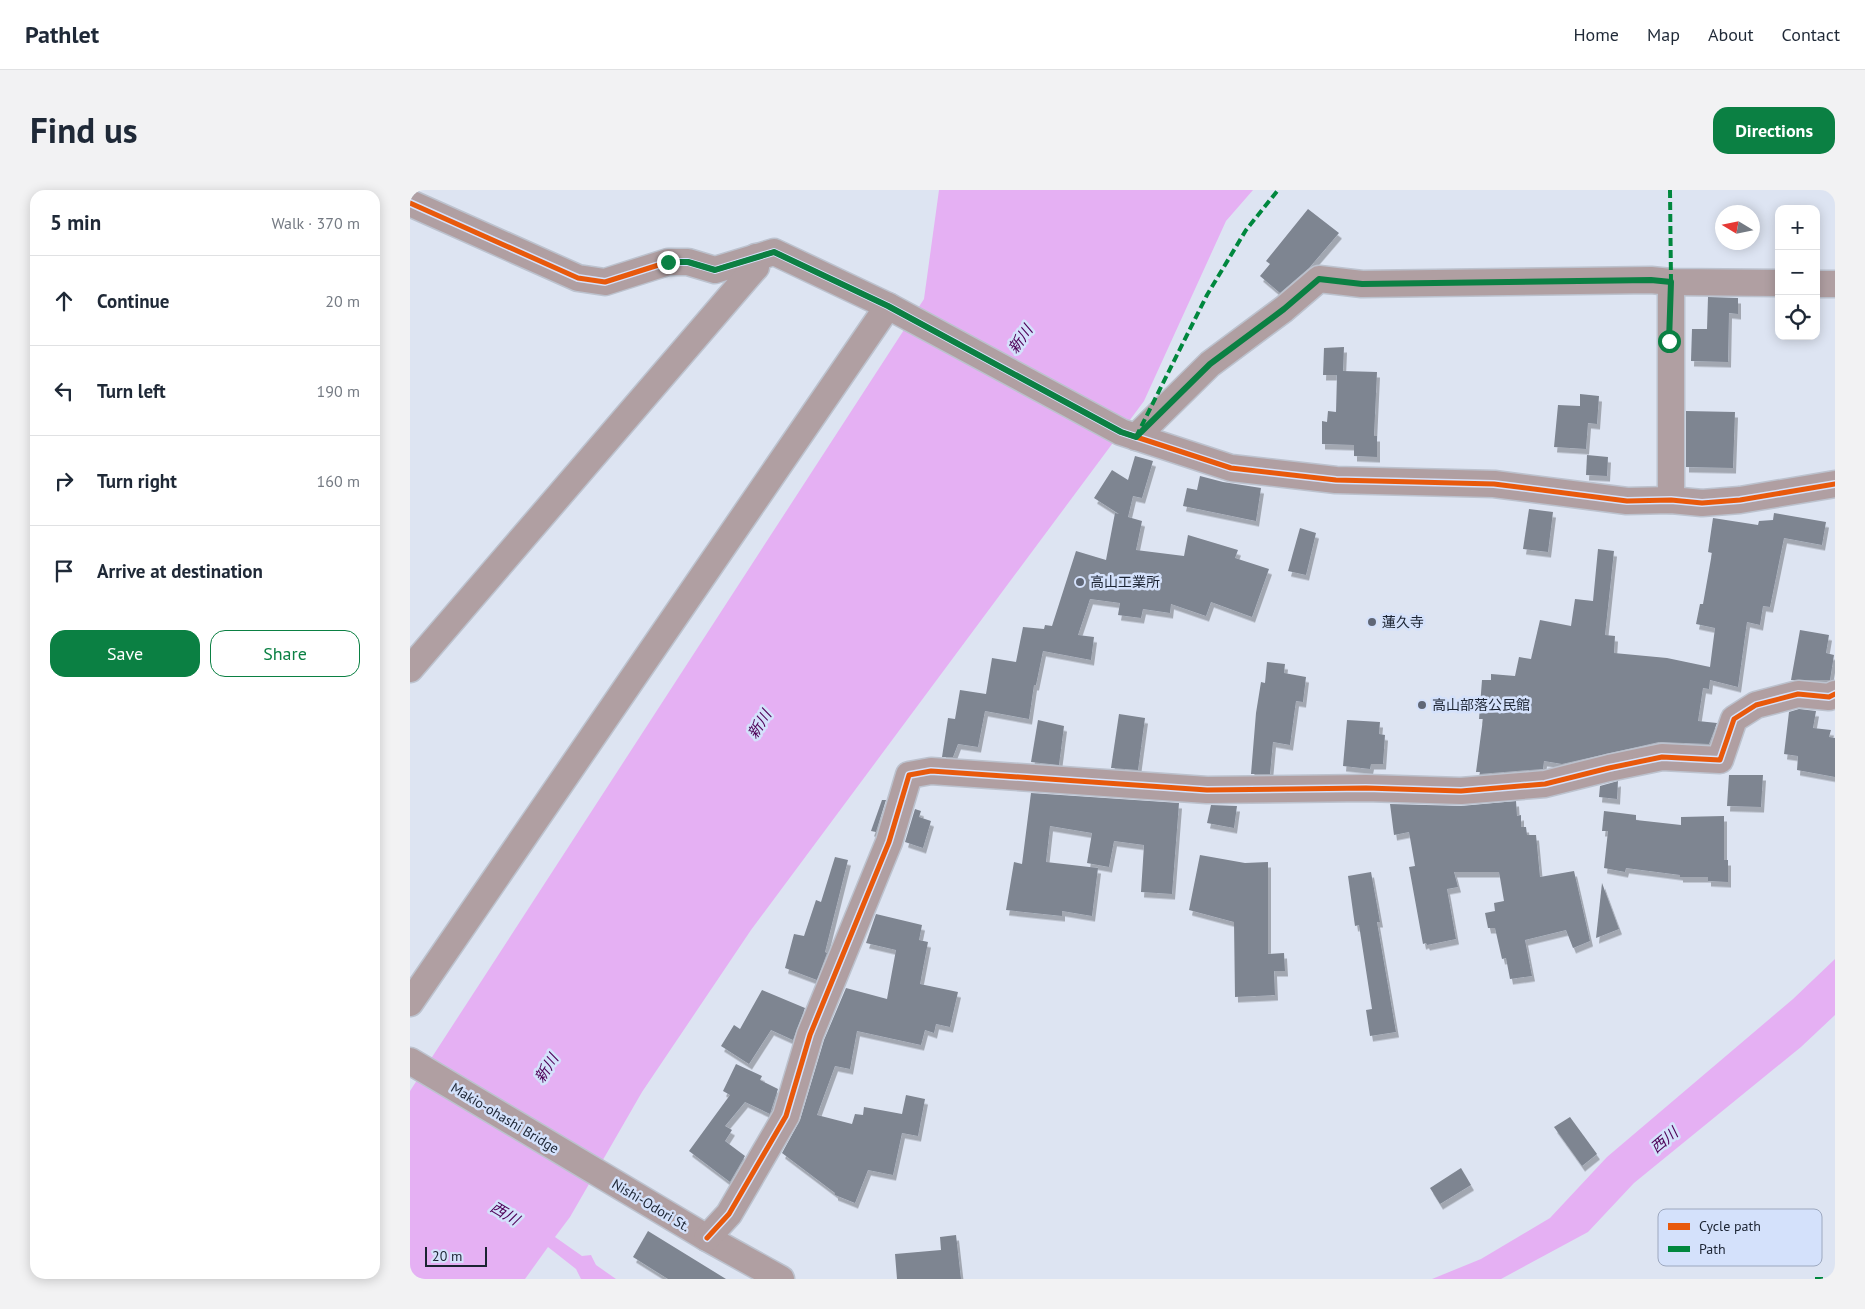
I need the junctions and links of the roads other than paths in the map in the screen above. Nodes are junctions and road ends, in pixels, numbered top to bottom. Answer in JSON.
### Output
{"nodes":[{"id":1,"x":410,"y":203,"type":"edge"},
{"id":2,"x":765,"y":254,"type":"junction"},
{"id":3,"x":1671,"y":282,"type":"junction"},
{"id":4,"x":1775,"y":283,"type":"edge"},
{"id":5,"x":1820,"y":284,"type":"edge"},
{"id":6,"x":1835,"y":284,"type":"edge"},
{"id":7,"x":888,"y":306,"type":"junction"},
{"id":8,"x":1128,"y":435,"type":"junction"},
{"id":9,"x":1835,"y":484,"type":"edge"},
{"id":10,"x":1671,"y":500,"type":"junction"},
{"id":11,"x":410,"y":669,"type":"edge"},
{"id":12,"x":1835,"y":694,"type":"edge"},
{"id":13,"x":410,"y":1003,"type":"edge"},
{"id":14,"x":410,"y":1061,"type":"edge"},
{"id":15,"x":600,"y":1174,"type":"joint"},
{"id":16,"x":707,"y":1238,"type":"junction"},
{"id":17,"x":781,"y":1279,"type":"edge"}],
"edges":[{"from":1,"to":2,"type":"street"},
{"from":2,"to":7,"type":"street"},
{"from":2,"to":11,"type":"street"},
{"from":3,"to":4,"type":"street"},
{"from":3,"to":8,"type":"street"},
{"from":3,"to":10,"type":"street"},
{"from":5,"to":6,"type":"street"},
{"from":7,"to":8,"type":"street"},
{"from":7,"to":13,"type":"street"},
{"from":8,"to":10,"type":"street"},
{"from":9,"to":10,"type":"street"},
{"from":12,"to":16,"type":"street"},
{"from":14,"to":15,"type":"street","name":"Makio-ohashi Bridge"},
{"from":15,"to":16,"type":"street","name":"Nishi-Odori St."},
{"from":16,"to":17,"type":"street","name":"Nishi-Odori St."}]}
